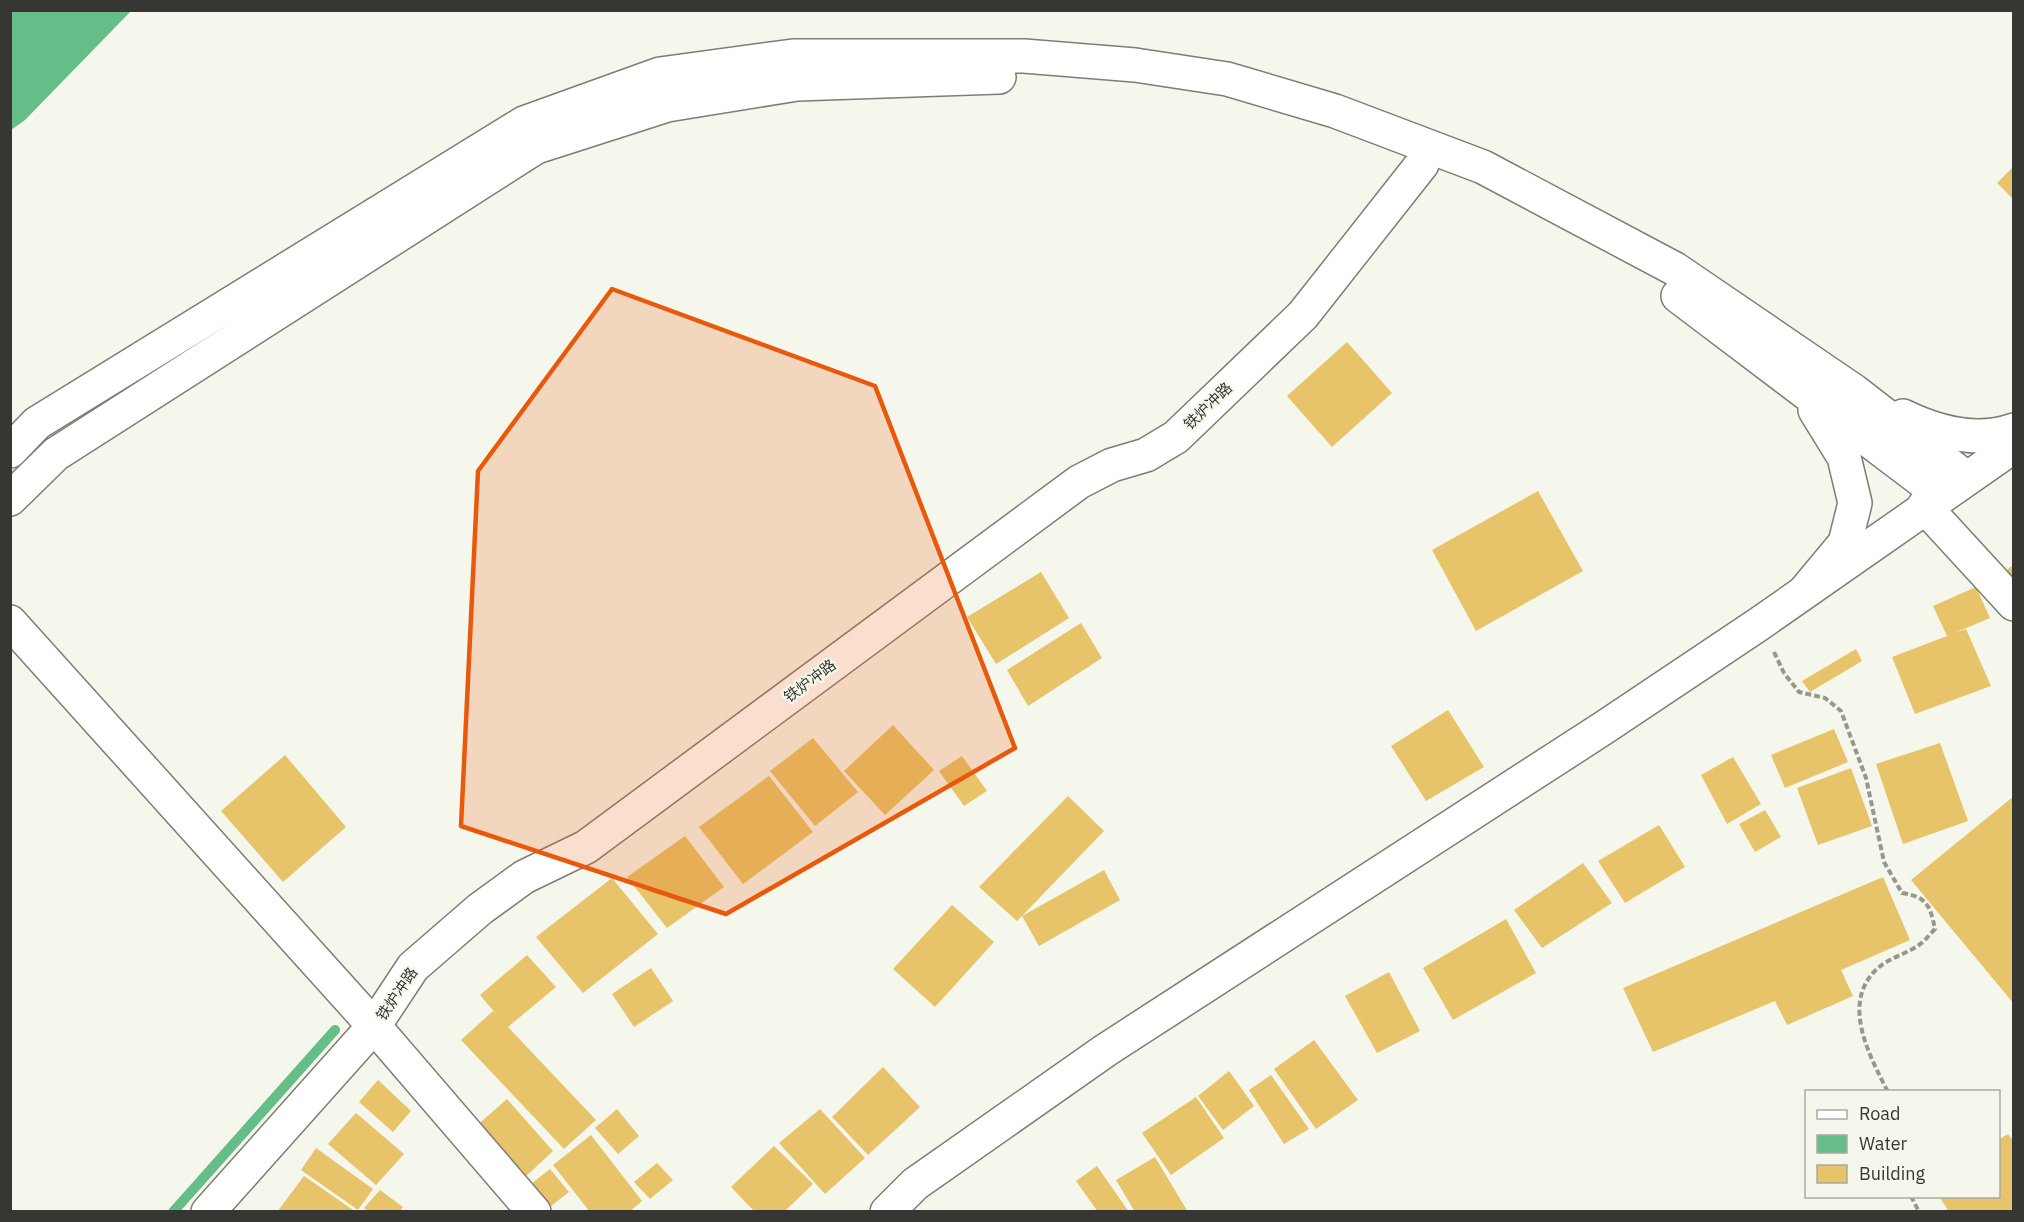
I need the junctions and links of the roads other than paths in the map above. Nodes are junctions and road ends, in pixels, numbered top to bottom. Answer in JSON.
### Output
{"nodes":[{"id":1,"x":1422,"y":164,"type":"junction"},
{"id":2,"x":1854,"y":391,"type":"junction"},
{"id":3,"x":1805,"y":393,"type":"junction"},
{"id":4,"x":2013,"y":430,"type":"edge"},
{"id":5,"x":2013,"y":446,"type":"edge"},
{"id":6,"x":10,"y":450,"type":"edge"},
{"id":7,"x":56,"y":454,"type":"junction"},
{"id":8,"x":1944,"y":493,"type":"junction"},
{"id":9,"x":10,"y":499,"type":"edge"},
{"id":10,"x":10,"y":508,"type":"edge"},
{"id":11,"x":1804,"y":591,"type":"junction"},
{"id":12,"x":2013,"y":604,"type":"edge"},
{"id":13,"x":10,"y":622,"type":"edge"},
{"id":14,"x":374,"y":1026,"type":"junction"},
{"id":15,"x":208,"y":1212,"type":"edge"},
{"id":16,"x":534,"y":1212,"type":"edge"},
{"id":17,"x":887,"y":1212,"type":"edge"}],
"edges":[{"from":1,"to":3,"type":"main road"},
{"from":1,"to":7,"type":"main road"},
{"from":1,"to":14,"type":"main road","name":"铁炉冲路"},
{"from":2,"to":4,"type":"main road"},
{"from":2,"to":6,"type":"main road"},
{"from":2,"to":8,"type":"main road"},
{"from":3,"to":8,"type":"main road"},
{"from":3,"to":11,"type":"main road"},
{"from":5,"to":8,"type":"main road"},
{"from":7,"to":9,"type":"main road"},
{"from":7,"to":10,"type":"main road"},
{"from":8,"to":11,"type":"main road"},
{"from":8,"to":12,"type":"main road"},
{"from":11,"to":17,"type":"main road"},
{"from":13,"to":14,"type":"main road"},
{"from":14,"to":15,"type":"main road","name":"铁炉冲路"},
{"from":14,"to":16,"type":"main road"}]}
